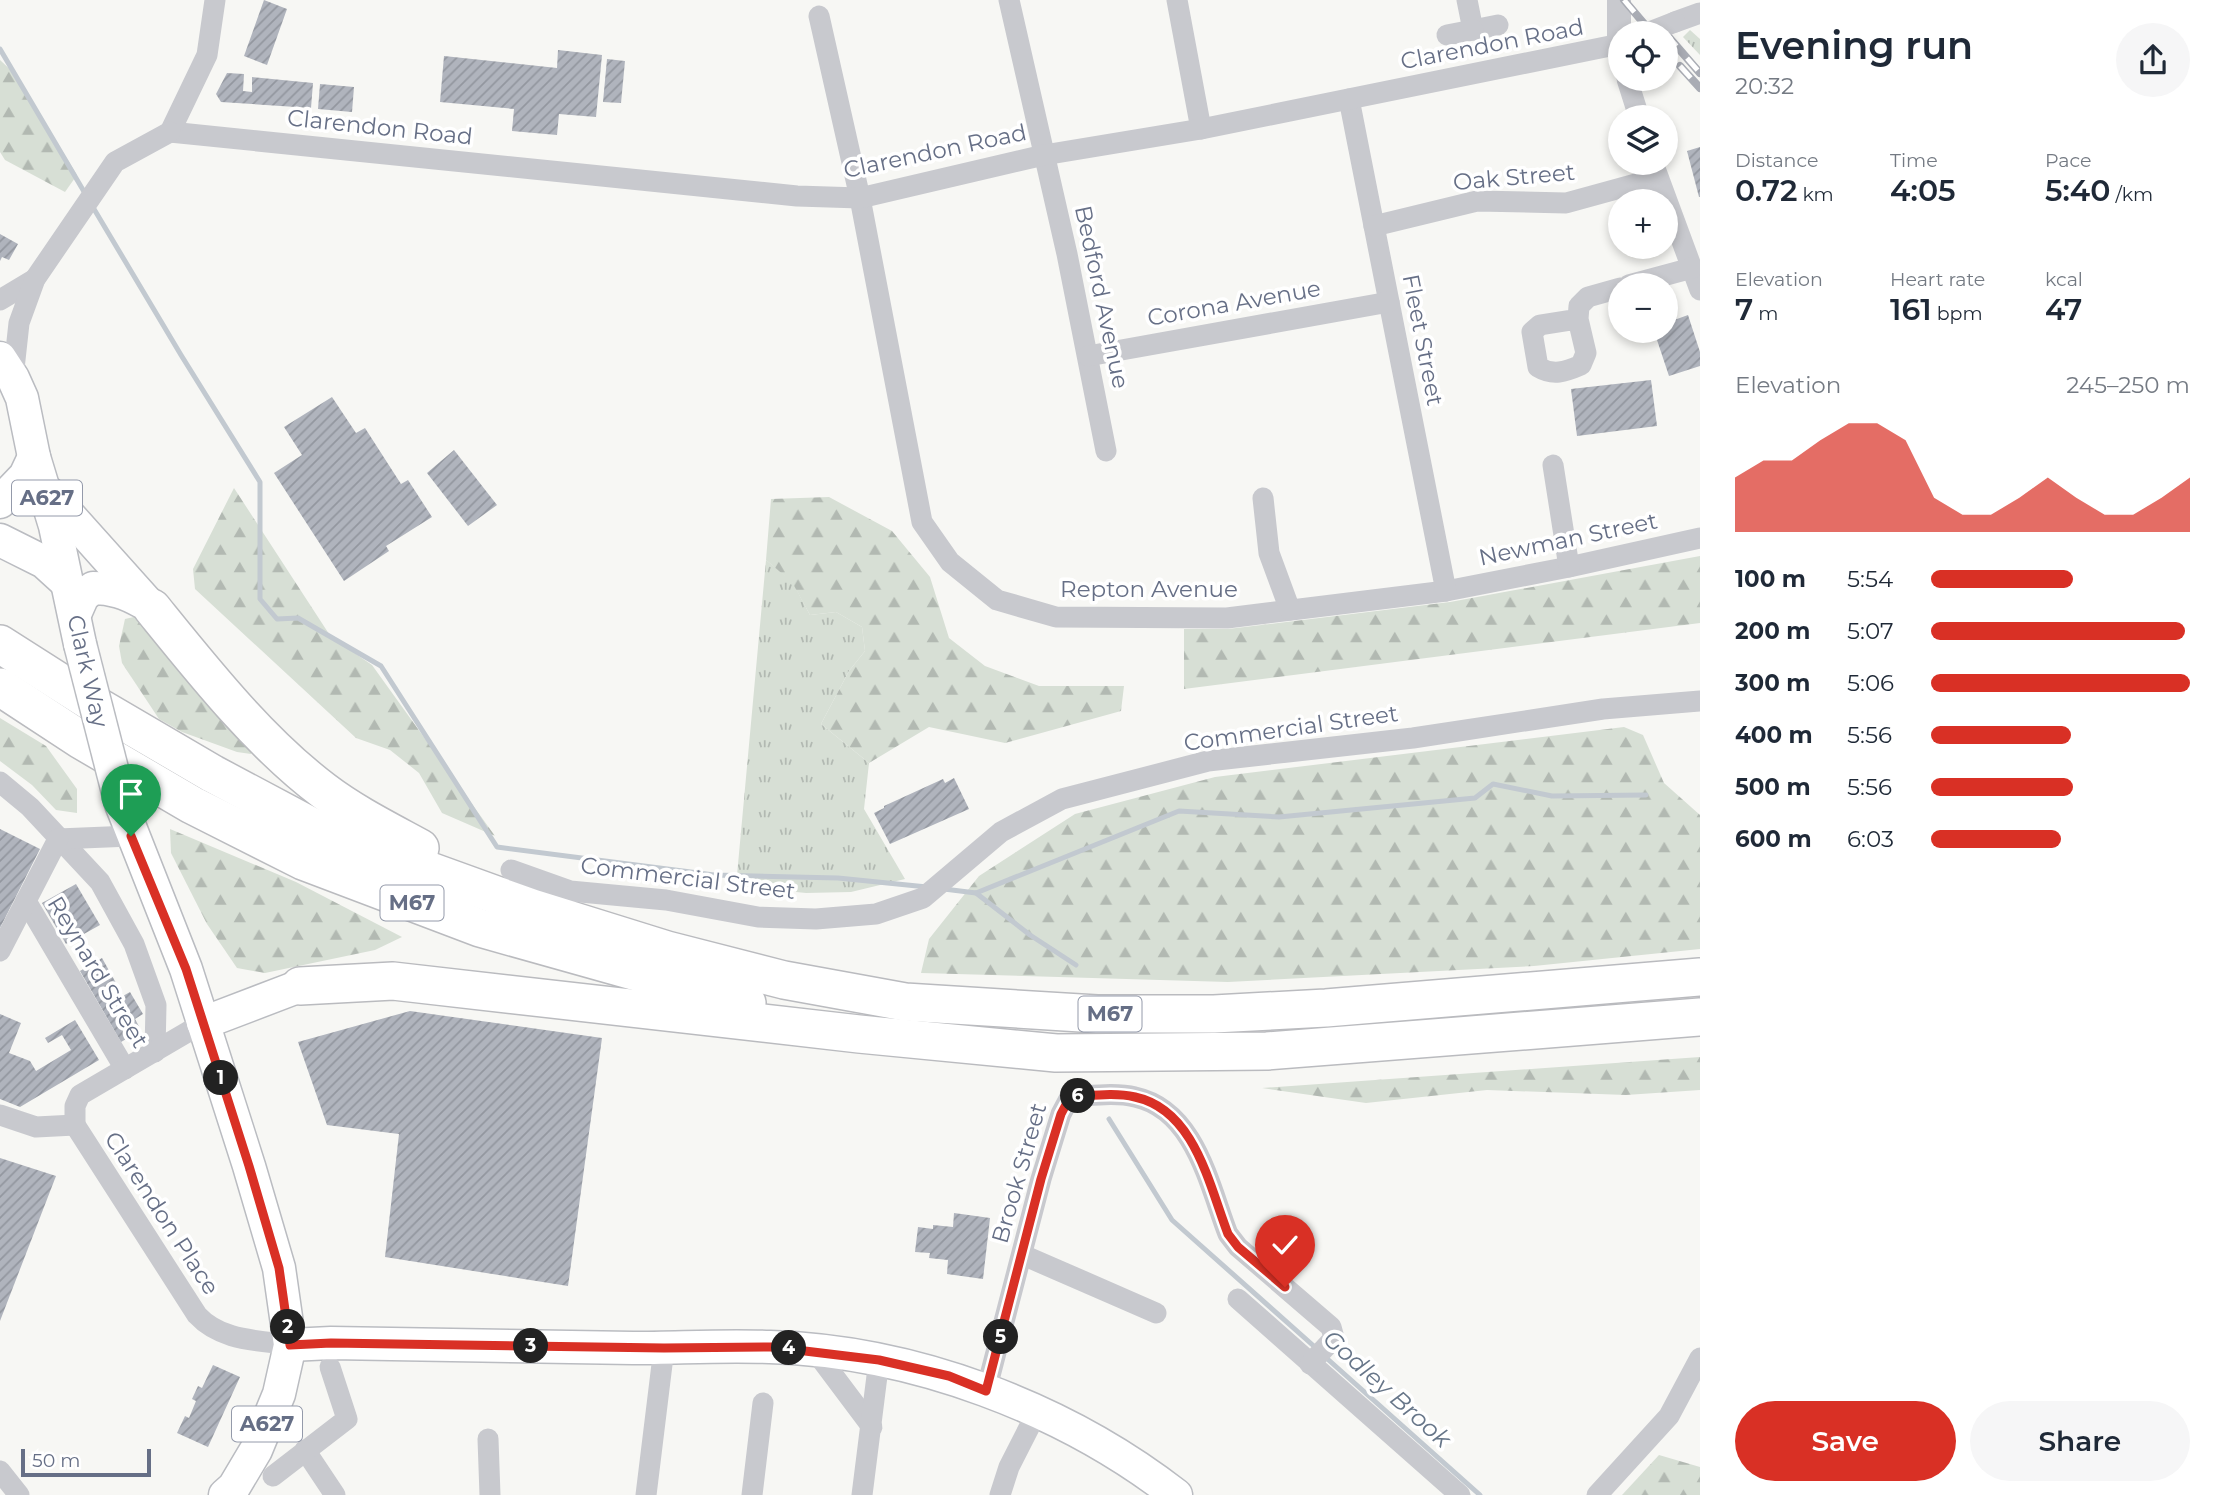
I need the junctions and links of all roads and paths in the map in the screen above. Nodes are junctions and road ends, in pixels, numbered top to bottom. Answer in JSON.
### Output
{"nodes":[{"id":1,"x":215,"y":0,"type":"edge"},
{"id":2,"x":1009,"y":0,"type":"edge"},
{"id":3,"x":1177,"y":0,"type":"edge"},
{"id":4,"x":1467,"y":0,"type":"edge"},
{"id":5,"x":1619,"y":0,"type":"edge"},
{"id":6,"x":1700,"y":13,"type":"edge"},
{"id":7,"x":819,"y":16,"type":"dead end"},
{"id":8,"x":1619,"y":21,"type":"edge"},
{"id":9,"x":1678,"y":21,"type":"edge"},
{"id":10,"x":1498,"y":25,"type":"dead end"},
{"id":11,"x":1474,"y":30,"type":"junction"},
{"id":12,"x":1447,"y":35,"type":"dead end"},
{"id":13,"x":1608,"y":50,"type":"edge"},
{"id":14,"x":1349,"y":99,"type":"junction"},
{"id":15,"x":1201,"y":129,"type":"junction"},
{"id":16,"x":170,"y":132,"type":"junction"},
{"id":17,"x":1044,"y":155,"type":"junction"},
{"id":18,"x":1642,"y":175,"type":"edge"},
{"id":19,"x":1657,"y":175,"type":"edge"},
{"id":20,"x":860,"y":198,"type":"junction"},
{"id":21,"x":1374,"y":226,"type":"junction"},
{"id":22,"x":1692,"y":268,"type":"junction"},
{"id":23,"x":1673,"y":273,"type":"edge"},
{"id":24,"x":34,"y":279,"type":"junction"},
{"id":25,"x":1700,"y":290,"type":"edge"},
{"id":26,"x":1608,"y":291,"type":"edge"},
{"id":27,"x":0,"y":300,"type":"edge"},
{"id":28,"x":1389,"y":302,"type":"junction"},
{"id":29,"x":1578,"y":319,"type":"dead end"},
{"id":30,"x":1088,"y":356,"type":"junction"},
{"id":31,"x":6,"y":368,"type":"edge"},
{"id":32,"x":1106,"y":451,"type":"dead end"},
{"id":33,"x":34,"y":457,"type":"junction"},
{"id":34,"x":1552,"y":464,"type":"dead end"},
{"id":35,"x":44,"y":487,"type":"junction"},
{"id":36,"x":1263,"y":498,"type":"dead end"},
{"id":37,"x":0,"y":502,"type":"edge"},
{"id":38,"x":1700,"y":538,"type":"edge"},
{"id":39,"x":0,"y":540,"type":"edge"},
{"id":40,"x":1569,"y":567,"type":"junction"},
{"id":41,"x":66,"y":582,"type":"junction"},
{"id":42,"x":1446,"y":590,"type":"junction"},
{"id":43,"x":152,"y":608,"type":"junction"},
{"id":44,"x":1290,"y":610,"type":"junction"},
{"id":45,"x":78,"y":629,"type":"junction"},
{"id":46,"x":0,"y":644,"type":"edge"},
{"id":47,"x":0,"y":687,"type":"edge"},
{"id":48,"x":1700,"y":701,"type":"edge"},
{"id":49,"x":0,"y":782,"type":"edge"},
{"id":50,"x":131,"y":836,"type":"junction"},
{"id":51,"x":58,"y":839,"type":"junction"},
{"id":52,"x":511,"y":870,"type":"dead end"},
{"id":53,"x":26,"y":901,"type":"junction"},
{"id":54,"x":532,"y":908,"type":"junction"},
{"id":55,"x":0,"y":951,"type":"edge"},
{"id":56,"x":1700,"y":977,"type":"edge"},
{"id":57,"x":300,"y":986,"type":"joint"},
{"id":58,"x":1700,"y":1017,"type":"edge"},
{"id":59,"x":203,"y":1023,"type":"junction"},
{"id":60,"x":859,"y":1034,"type":"junction"},
{"id":61,"x":155,"y":1052,"type":"junction"},
{"id":62,"x":125,"y":1069,"type":"junction"},
{"id":63,"x":0,"y":1115,"type":"edge"},
{"id":64,"x":75,"y":1125,"type":"junction"},
{"id":65,"x":1023,"y":1255,"type":"junction"},
{"id":66,"x":1238,"y":1299,"type":"dead end"},
{"id":67,"x":1156,"y":1313,"type":"dead end"},
{"id":68,"x":290,"y":1345,"type":"junction"},
{"id":69,"x":664,"y":1348,"type":"junction"},
{"id":70,"x":815,"y":1351,"type":"junction"},
{"id":71,"x":1700,"y":1358,"type":"edge"},
{"id":72,"x":879,"y":1360,"type":"junction"},
{"id":73,"x":1311,"y":1362,"type":"junction"},
{"id":74,"x":330,"y":1367,"type":"dead end"},
{"id":75,"x":986,"y":1391,"type":"junction"},
{"id":76,"x":763,"y":1403,"type":"dead end"},
{"id":77,"x":1037,"y":1412,"type":"junction"},
{"id":78,"x":872,"y":1427,"type":"junction"},
{"id":79,"x":488,"y":1439,"type":"dead end"},
{"id":80,"x":305,"y":1450,"type":"junction"},
{"id":81,"x":0,"y":1471,"type":"edge"},
{"id":82,"x":273,"y":1476,"type":"dead end"},
{"id":83,"x":19,"y":1495,"type":"edge"},
{"id":84,"x":225,"y":1495,"type":"edge"},
{"id":85,"x":335,"y":1495,"type":"edge"},
{"id":86,"x":490,"y":1495,"type":"edge"},
{"id":87,"x":646,"y":1495,"type":"edge"},
{"id":88,"x":752,"y":1495,"type":"edge"},
{"id":89,"x":862,"y":1495,"type":"edge"},
{"id":90,"x":1000,"y":1495,"type":"edge"},
{"id":91,"x":1176,"y":1495,"type":"edge"},
{"id":92,"x":1460,"y":1495,"type":"edge"},
{"id":93,"x":1597,"y":1495,"type":"edge"}],
"edges":[{"from":1,"to":16,"type":"street"},
{"from":2,"to":17,"type":"street","name":"Bedford Avenue"},
{"from":3,"to":15,"type":"street"},
{"from":4,"to":11,"type":"street"},
{"from":5,"to":8,"type":"street"},
{"from":6,"to":9,"type":"street","bridge":true},
{"from":7,"to":20,"type":"street","name":"Repton Avenue"},
{"from":10,"to":11,"type":"street"},
{"from":11,"to":12,"type":"street"},
{"from":13,"to":14,"type":"street","name":"Clarendon Road"},
{"from":14,"to":15,"type":"street","name":"Clarendon Road"},
{"from":14,"to":21,"type":"street","name":"Fleet Street"},
{"from":15,"to":17,"type":"street","name":"Clarendon Road"},
{"from":16,"to":20,"type":"street","name":"Clarendon Road"},
{"from":16,"to":24,"type":"street"},
{"from":17,"to":20,"type":"street","name":"Clarendon Road"},
{"from":17,"to":30,"type":"street","name":"Bedford Avenue"},
{"from":18,"to":21,"type":"street","name":"Oak Street"},
{"from":19,"to":22,"type":"street"},
{"from":20,"to":44,"type":"street","name":"Repton Avenue"},
{"from":21,"to":28,"type":"street","name":"Fleet Street"},
{"from":22,"to":23,"type":"street"},
{"from":22,"to":25,"type":"street"},
{"from":24,"to":27,"type":"street"},
{"from":24,"to":31,"type":"street"},
{"from":26,"to":29,"type":"street"},
{"from":28,"to":30,"type":"street","name":"Corona Avenue"},
{"from":28,"to":42,"type":"street","name":"Fleet Street"},
{"from":30,"to":32,"type":"street","name":"Bedford Avenue"},
{"from":31,"to":33,"type":"main road","name":"Clark Way","number":"A627"},
{"from":33,"to":35,"type":"main road","name":"Clark Way","number":"A627"},
{"from":33,"to":37,"type":"main road","number":"A627"},
{"from":34,"to":40,"type":"street"},
{"from":35,"to":41,"type":"main road","name":"Clark Way","number":"A627"},
{"from":35,"to":43,"type":"main road","number":"A627"},
{"from":36,"to":44,"type":"street"},
{"from":38,"to":40,"type":"street","name":"Newman Street"},
{"from":39,"to":41,"type":"main road","number":"A627"},
{"from":40,"to":42,"type":"street","name":"Newman Street"},
{"from":41,"to":45,"type":"main road","name":"Clark Way","number":"A627"},
{"from":42,"to":44,"type":"street","name":"Repton Avenue"},
{"from":43,"to":45,"type":"main road"},
{"from":43,"to":54,"type":"highway","number":"M67"},
{"from":45,"to":50,"type":"main road","name":"Clark Way","number":"A627","bridge":true},
{"from":46,"to":54,"type":"highway","number":"M67"},
{"from":47,"to":60,"type":"highway","number":"M67"},
{"from":48,"to":52,"type":"street","name":"Commercial Street"},
{"from":49,"to":51,"type":"street"},
{"from":50,"to":51,"type":"street"},
{"from":50,"to":59,"type":"main road","name":"Clark Way","number":"A627"},
{"from":51,"to":53,"type":"street"},
{"from":51,"to":61,"type":"street"},
{"from":53,"to":55,"type":"street"},
{"from":53,"to":62,"type":"street","name":"Reynard Street"},
{"from":54,"to":56,"type":"highway","number":"M67"},
{"from":57,"to":59,"type":"main road"},
{"from":57,"to":60,"type":"highway","number":"M67"},
{"from":58,"to":60,"type":"highway","number":"M67"},
{"from":59,"to":61,"type":"street"},
{"from":59,"to":68,"type":"main road","name":"Clark Way","number":"A627"},
{"from":61,"to":62,"type":"street"},
{"from":62,"to":64,"type":"street"},
{"from":63,"to":64,"type":"street"},
{"from":64,"to":68,"type":"street","name":"Clarendon Place"},
{"from":65,"to":67,"type":"street"},
{"from":65,"to":73,"type":"street","name":"Brook Street"},
{"from":65,"to":75,"type":"street","name":"Brook Street"},
{"from":66,"to":73,"type":"street"},
{"from":68,"to":69,"type":"main road"},
{"from":68,"to":84,"type":"main road","number":"A627"},
{"from":69,"to":70,"type":"main road"},
{"from":69,"to":87,"type":"street"},
{"from":70,"to":72,"type":"main road"},
{"from":70,"to":78,"type":"street"},
{"from":71,"to":93,"type":"street"},
{"from":72,"to":75,"type":"main road"},
{"from":72,"to":78,"type":"street"},
{"from":73,"to":92,"type":"street"},
{"from":74,"to":80,"type":"street"},
{"from":75,"to":77,"type":"main road"},
{"from":76,"to":88,"type":"street"},
{"from":77,"to":90,"type":"street"},
{"from":77,"to":91,"type":"main road"},
{"from":78,"to":89,"type":"street"},
{"from":79,"to":86,"type":"street"},
{"from":80,"to":82,"type":"street"},
{"from":80,"to":85,"type":"street"},
{"from":81,"to":83,"type":"street"}]}
